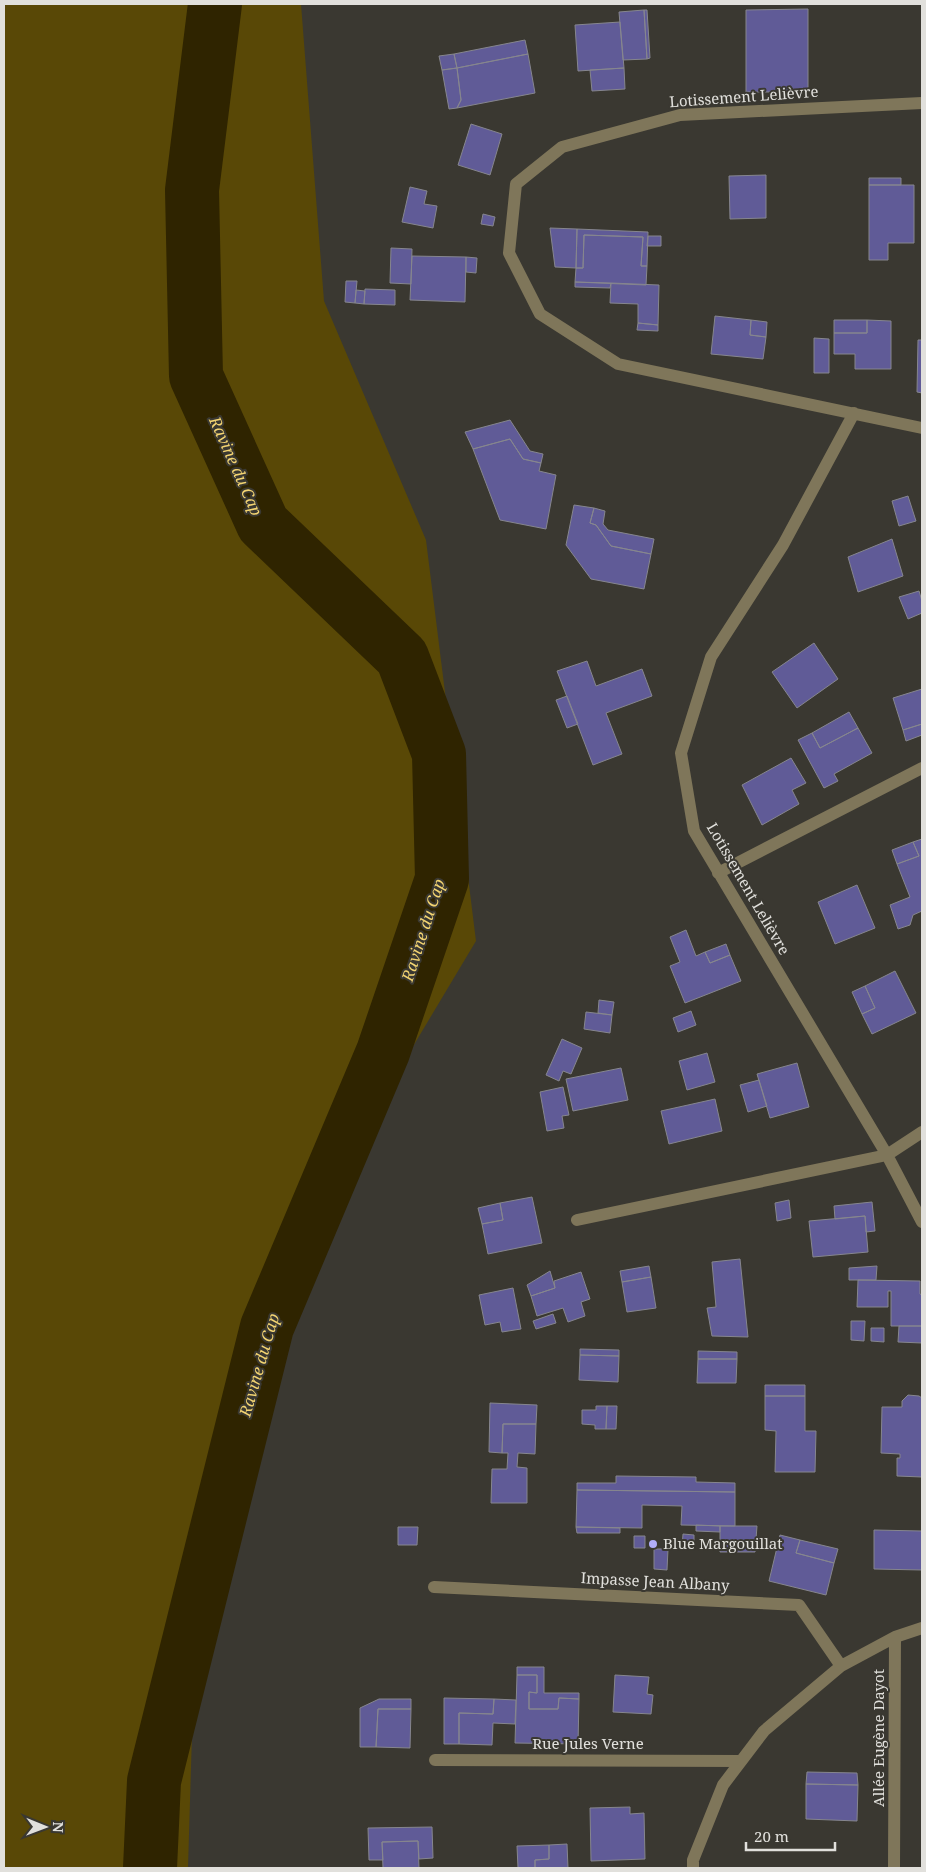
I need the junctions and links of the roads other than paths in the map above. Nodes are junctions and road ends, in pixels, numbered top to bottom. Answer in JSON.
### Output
{"nodes":[{"id":1,"x":922,"y":103,"type":"edge"},
{"id":2,"x":854,"y":413,"type":"junction"},
{"id":3,"x":922,"y":428,"type":"edge"},
{"id":4,"x":922,"y":768,"type":"edge"},
{"id":5,"x":718,"y":873,"type":"junction"},
{"id":6,"x":922,"y":1132,"type":"edge"},
{"id":7,"x":887,"y":1155,"type":"junction"},
{"id":8,"x":577,"y":1220,"type":"dead end"},
{"id":9,"x":922,"y":1222,"type":"edge"},
{"id":10,"x":434,"y":1587,"type":"dead end"},
{"id":11,"x":922,"y":1628,"type":"edge"},
{"id":12,"x":895,"y":1637,"type":"junction"},
{"id":13,"x":842,"y":1666,"type":"junction"},
{"id":14,"x":435,"y":1760,"type":"dead end"},
{"id":15,"x":741,"y":1761,"type":"junction"},
{"id":16,"x":693,"y":1868,"type":"edge"},
{"id":17,"x":894,"y":1868,"type":"edge"}],
"edges":[{"from":1,"to":2,"type":"street","name":"Lotissement Lelièvre"},
{"from":2,"to":3,"type":"street","name":"Lotissement Lelièvre"},
{"from":2,"to":5,"type":"street","name":"Lotissement Lelièvre"},
{"from":4,"to":5,"type":"street"},
{"from":5,"to":7,"type":"street","name":"Lotissement Lelièvre"},
{"from":6,"to":7,"type":"street"},
{"from":7,"to":8,"type":"street"},
{"from":7,"to":9,"type":"street","name":"Lotissement Lelièvre"},
{"from":10,"to":13,"type":"street","name":"Impasse Jean Albany"},
{"from":11,"to":12,"type":"street"},
{"from":12,"to":13,"type":"street"},
{"from":12,"to":17,"type":"street","name":"Allée Eugène Dayot"},
{"from":13,"to":15,"type":"street"},
{"from":14,"to":15,"type":"street","name":"Rue Jules Verne"},
{"from":15,"to":16,"type":"street"}]}
